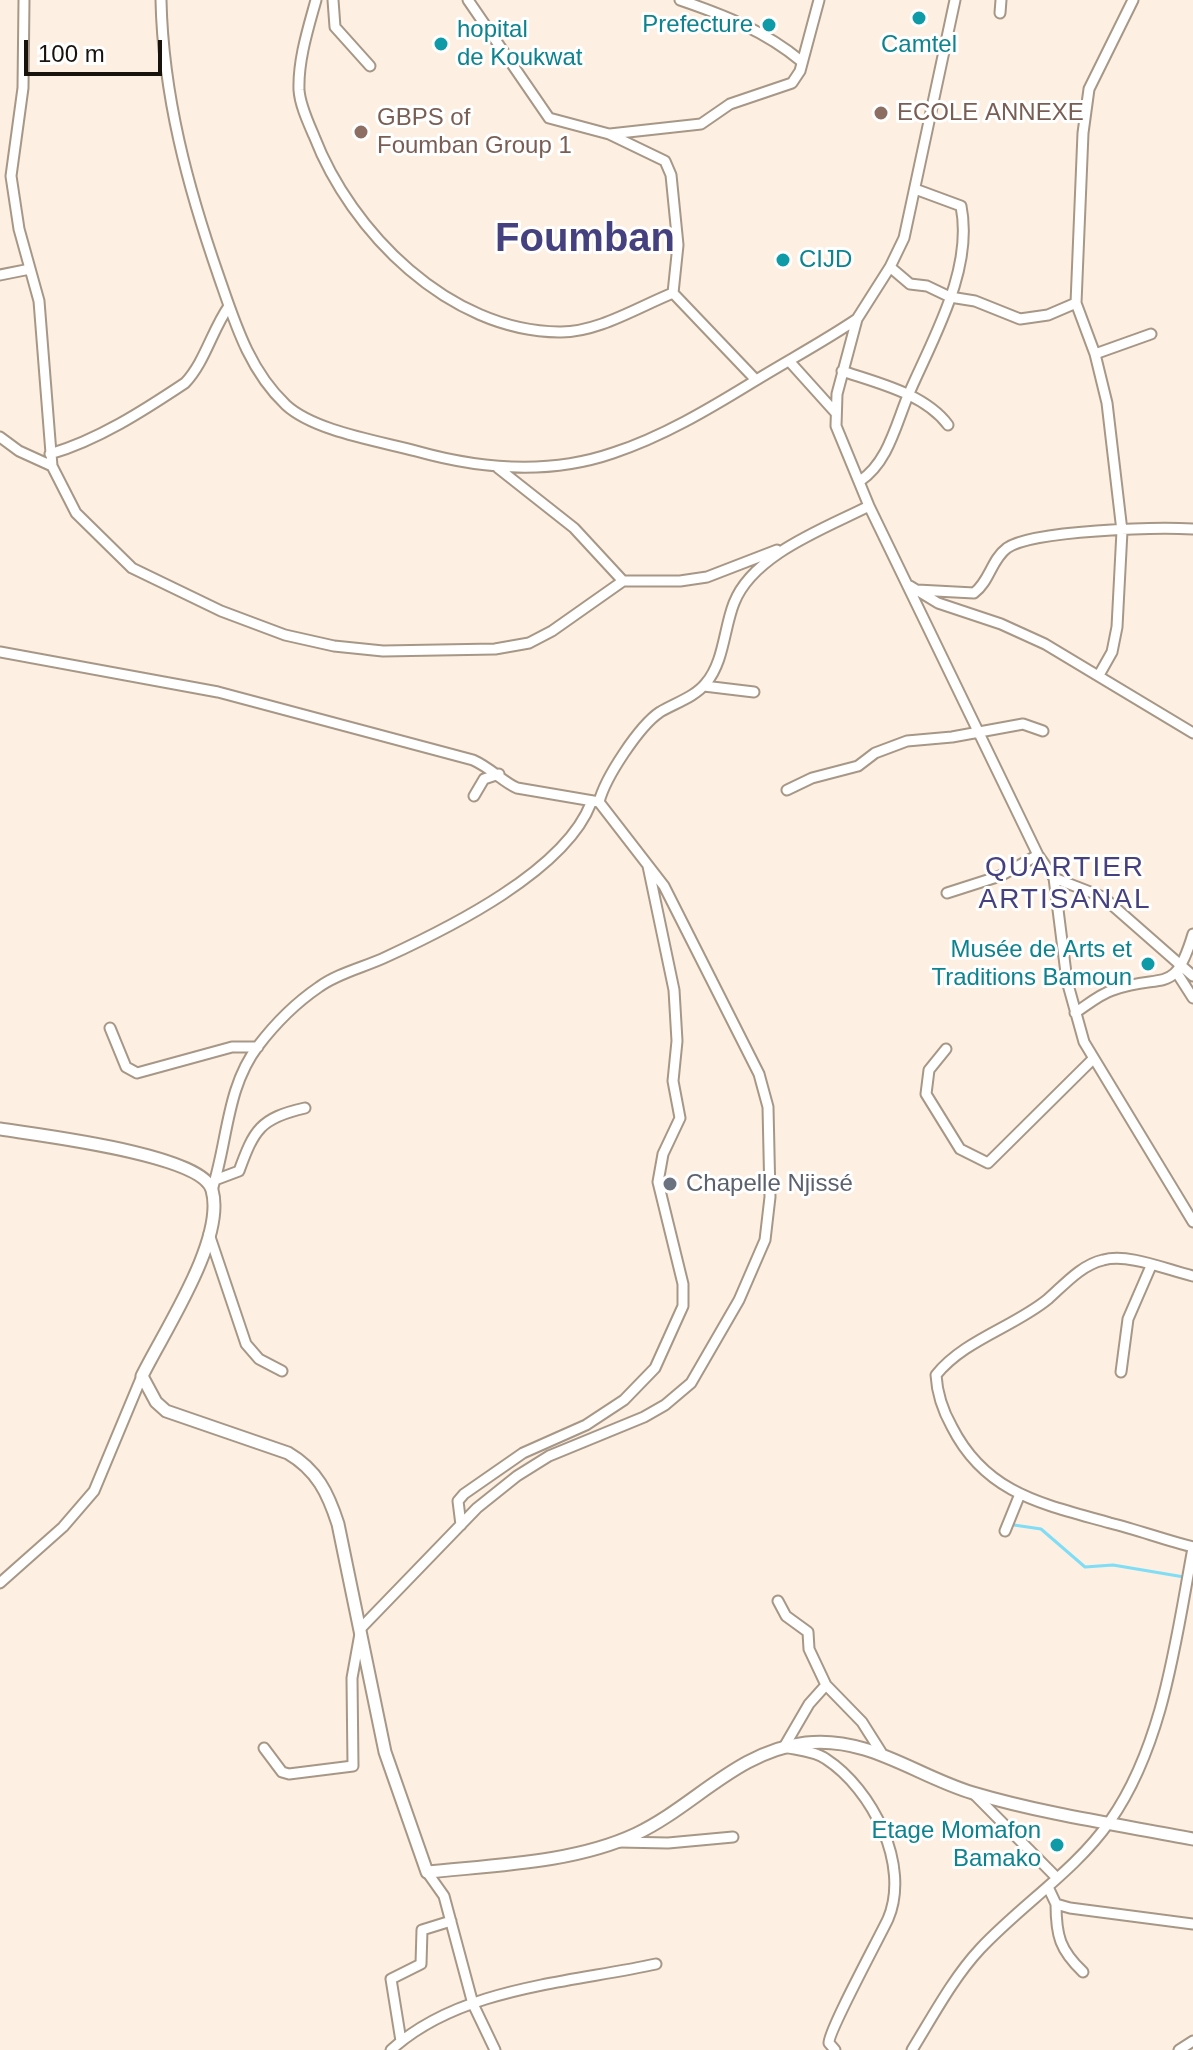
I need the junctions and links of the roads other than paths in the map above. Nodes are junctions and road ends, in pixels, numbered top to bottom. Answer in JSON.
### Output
{"nodes":[{"id":1,"x":24,"y":0,"type":"edge"},
{"id":2,"x":161,"y":0,"type":"edge"},
{"id":3,"x":316,"y":0,"type":"edge"},
{"id":4,"x":333,"y":0,"type":"edge"},
{"id":5,"x":468,"y":0,"type":"edge"},
{"id":6,"x":680,"y":0,"type":"edge"},
{"id":7,"x":819,"y":0,"type":"edge"},
{"id":8,"x":955,"y":0,"type":"edge"},
{"id":9,"x":1001,"y":0,"type":"edge"},
{"id":10,"x":1133,"y":0,"type":"edge"},
{"id":11,"x":1000,"y":13,"type":"dead end"},
{"id":12,"x":801,"y":61,"type":"junction"},
{"id":13,"x":370,"y":66,"type":"dead end"},
{"id":14,"x":609,"y":134,"type":"junction"},
{"id":15,"x":915,"y":189,"type":"junction"},
{"id":16,"x":890,"y":267,"type":"junction"},
{"id":17,"x":30,"y":269,"type":"junction"},
{"id":18,"x":0,"y":275,"type":"edge"},
{"id":19,"x":673,"y":293,"type":"junction"},
{"id":20,"x":950,"y":297,"type":"junction"},
{"id":21,"x":1076,"y":303,"type":"junction"},
{"id":22,"x":229,"y":306,"type":"junction"},
{"id":23,"x":857,"y":319,"type":"junction"},
{"id":24,"x":1151,"y":334,"type":"dead end"},
{"id":25,"x":1095,"y":354,"type":"junction"},
{"id":26,"x":790,"y":362,"type":"junction"},
{"id":27,"x":842,"y":371,"type":"junction"},
{"id":28,"x":756,"y":380,"type":"junction"},
{"id":29,"x":908,"y":395,"type":"junction"},
{"id":30,"x":835,"y":412,"type":"junction"},
{"id":31,"x":948,"y":425,"type":"dead end"},
{"id":32,"x":0,"y":437,"type":"edge"},
{"id":33,"x":50,"y":454,"type":"junction"},
{"id":34,"x":52,"y":466,"type":"junction"},
{"id":35,"x":498,"y":468,"type":"junction"},
{"id":36,"x":860,"y":481,"type":"junction"},
{"id":37,"x":869,"y":506,"type":"junction"},
{"id":38,"x":1193,"y":529,"type":"edge"},
{"id":39,"x":1122,"y":531,"type":"junction"},
{"id":40,"x":783,"y":548,"type":"junction"},
{"id":41,"x":623,"y":581,"type":"junction"},
{"id":42,"x":913,"y":588,"type":"junction"},
{"id":43,"x":0,"y":652,"type":"edge"},
{"id":44,"x":1099,"y":675,"type":"junction"},
{"id":45,"x":704,"y":686,"type":"junction"},
{"id":46,"x":754,"y":692,"type":"dead end"},
{"id":47,"x":980,"y":731,"type":"junction"},
{"id":48,"x":1043,"y":731,"type":"dead end"},
{"id":49,"x":1193,"y":733,"type":"edge"},
{"id":50,"x":499,"y":774,"type":"junction"},
{"id":51,"x":787,"y":790,"type":"dead end"},
{"id":52,"x":474,"y":796,"type":"dead end"},
{"id":53,"x":595,"y":803,"type":"junction"},
{"id":54,"x":1038,"y":855,"type":"junction"},
{"id":55,"x":647,"y":862,"type":"junction"},
{"id":56,"x":1054,"y":878,"type":"junction"},
{"id":57,"x":947,"y":893,"type":"dead end"},
{"id":58,"x":1193,"y":934,"type":"edge"},
{"id":59,"x":1180,"y":970,"type":"junction"},
{"id":60,"x":1193,"y":976,"type":"edge"},
{"id":61,"x":1193,"y":998,"type":"edge"},
{"id":62,"x":1075,"y":1013,"type":"junction"},
{"id":63,"x":110,"y":1028,"type":"dead end"},
{"id":64,"x":258,"y":1047,"type":"junction"},
{"id":65,"x":946,"y":1049,"type":"dead end"},
{"id":66,"x":1092,"y":1060,"type":"junction"},
{"id":67,"x":305,"y":1108,"type":"dead end"},
{"id":68,"x":0,"y":1129,"type":"edge"},
{"id":69,"x":214,"y":1185,"type":"junction"},
{"id":70,"x":1193,"y":1222,"type":"edge"},
{"id":71,"x":209,"y":1234,"type":"junction"},
{"id":72,"x":1151,"y":1266,"type":"junction"},
{"id":73,"x":1193,"y":1276,"type":"edge"},
{"id":74,"x":282,"y":1371,"type":"dead end"},
{"id":75,"x":1121,"y":1372,"type":"dead end"},
{"id":76,"x":142,"y":1376,"type":"junction"},
{"id":77,"x":1020,"y":1494,"type":"junction"},
{"id":78,"x":461,"y":1525,"type":"junction"},
{"id":79,"x":1005,"y":1531,"type":"dead end"},
{"id":80,"x":1193,"y":1548,"type":"edge"},
{"id":81,"x":0,"y":1583,"type":"edge"},
{"id":82,"x":778,"y":1601,"type":"dead end"},
{"id":83,"x":1188,"y":1603,"type":"edge"},
{"id":84,"x":361,"y":1628,"type":"junction"},
{"id":85,"x":826,"y":1685,"type":"junction"},
{"id":86,"x":784,"y":1747,"type":"junction"},
{"id":87,"x":264,"y":1748,"type":"dead end"},
{"id":88,"x":881,"y":1752,"type":"junction"},
{"id":89,"x":973,"y":1793,"type":"junction"},
{"id":90,"x":1109,"y":1822,"type":"junction"},
{"id":91,"x":733,"y":1837,"type":"dead end"},
{"id":92,"x":1193,"y":1839,"type":"edge"},
{"id":93,"x":616,"y":1842,"type":"junction"},
{"id":94,"x":427,"y":1872,"type":"junction"},
{"id":95,"x":1057,"y":1878,"type":"junction"},
{"id":96,"x":1048,"y":1887,"type":"junction"},
{"id":97,"x":1056,"y":1904,"type":"junction"},
{"id":98,"x":451,"y":1921,"type":"junction"},
{"id":99,"x":1193,"y":1924,"type":"edge"},
{"id":100,"x":656,"y":1964,"type":"dead end"},
{"id":101,"x":1083,"y":1972,"type":"dead end"},
{"id":102,"x":473,"y":2004,"type":"junction"},
{"id":103,"x":401,"y":2041,"type":"junction"},
{"id":104,"x":1193,"y":2041,"type":"edge"},
{"id":105,"x":391,"y":2050,"type":"edge"},
{"id":106,"x":495,"y":2050,"type":"edge"},
{"id":107,"x":835,"y":2050,"type":"edge"},
{"id":108,"x":912,"y":2050,"type":"edge"},
{"id":109,"x":1179,"y":2050,"type":"edge"}],
"edges":[{"from":1,"to":17,"type":"street"},
{"from":2,"to":22,"type":"street"},
{"from":3,"to":19,"type":"street"},
{"from":4,"to":13,"type":"street"},
{"from":5,"to":14,"type":"street"},
{"from":6,"to":12,"type":"street"},
{"from":7,"to":12,"type":"street"},
{"from":8,"to":15,"type":"street"},
{"from":9,"to":11,"type":"street"},
{"from":10,"to":21,"type":"street"},
{"from":12,"to":14,"type":"street"},
{"from":14,"to":19,"type":"street"},
{"from":15,"to":16,"type":"street"},
{"from":15,"to":20,"type":"street"},
{"from":16,"to":20,"type":"street"},
{"from":16,"to":23,"type":"street"},
{"from":17,"to":18,"type":"street"},
{"from":17,"to":33,"type":"street"},
{"from":19,"to":28,"type":"street"},
{"from":20,"to":21,"type":"street"},
{"from":20,"to":29,"type":"street"},
{"from":21,"to":25,"type":"street"},
{"from":22,"to":33,"type":"street"},
{"from":22,"to":35,"type":"street"},
{"from":23,"to":26,"type":"street"},
{"from":23,"to":27,"type":"street"},
{"from":24,"to":25,"type":"street"},
{"from":25,"to":39,"type":"street"},
{"from":26,"to":28,"type":"street"},
{"from":26,"to":30,"type":"street"},
{"from":27,"to":29,"type":"street"},
{"from":27,"to":30,"type":"street"},
{"from":28,"to":35,"type":"street"},
{"from":29,"to":31,"type":"street"},
{"from":29,"to":36,"type":"street"},
{"from":30,"to":36,"type":"street"},
{"from":32,"to":34,"type":"street"},
{"from":33,"to":34,"type":"street"},
{"from":34,"to":41,"type":"street"},
{"from":35,"to":41,"type":"street"},
{"from":36,"to":37,"type":"street"},
{"from":37,"to":40,"type":"street"},
{"from":37,"to":42,"type":"street"},
{"from":38,"to":39,"type":"street"},
{"from":39,"to":42,"type":"street"},
{"from":39,"to":44,"type":"street"},
{"from":40,"to":41,"type":"street"},
{"from":40,"to":45,"type":"street"},
{"from":42,"to":44,"type":"street"},
{"from":42,"to":47,"type":"street"},
{"from":43,"to":50,"type":"street"},
{"from":44,"to":49,"type":"street"},
{"from":45,"to":46,"type":"street"},
{"from":45,"to":53,"type":"street"},
{"from":47,"to":48,"type":"street"},
{"from":47,"to":51,"type":"street"},
{"from":47,"to":54,"type":"street"},
{"from":50,"to":52,"type":"street"},
{"from":50,"to":53,"type":"street"},
{"from":53,"to":55,"type":"street"},
{"from":53,"to":64,"type":"street"},
{"from":54,"to":56,"type":"street"},
{"from":54,"to":57,"type":"street"},
{"from":55,"to":78,"type":"street"},
{"from":55,"to":78,"type":"street"},
{"from":56,"to":59,"type":"street"},
{"from":56,"to":62,"type":"street"},
{"from":58,"to":59,"type":"street"},
{"from":59,"to":60,"type":"street"},
{"from":59,"to":61,"type":"street"},
{"from":59,"to":62,"type":"street"},
{"from":62,"to":66,"type":"street"},
{"from":63,"to":64,"type":"street"},
{"from":64,"to":69,"type":"street"},
{"from":65,"to":66,"type":"street"},
{"from":66,"to":70,"type":"street"},
{"from":67,"to":69,"type":"street"},
{"from":68,"to":69,"type":"main road"},
{"from":69,"to":71,"type":"main road"},
{"from":71,"to":74,"type":"street"},
{"from":71,"to":76,"type":"main road"},
{"from":72,"to":73,"type":"street"},
{"from":72,"to":75,"type":"street"},
{"from":72,"to":77,"type":"street"},
{"from":76,"to":81,"type":"street"},
{"from":76,"to":84,"type":"main road"},
{"from":77,"to":79,"type":"street"},
{"from":77,"to":80,"type":"street"},
{"from":78,"to":84,"type":"street"},
{"from":80,"to":83,"type":"street"},
{"from":82,"to":85,"type":"street"},
{"from":83,"to":90,"type":"street"},
{"from":84,"to":87,"type":"street"},
{"from":84,"to":94,"type":"main road"},
{"from":85,"to":86,"type":"street"},
{"from":85,"to":88,"type":"street"},
{"from":86,"to":88,"type":"main road"},
{"from":86,"to":93,"type":"main road"},
{"from":86,"to":107,"type":"street"},
{"from":88,"to":89,"type":"main road"},
{"from":89,"to":90,"type":"main road"},
{"from":89,"to":95,"type":"street"},
{"from":90,"to":92,"type":"main road"},
{"from":90,"to":95,"type":"street"},
{"from":91,"to":93,"type":"street"},
{"from":93,"to":94,"type":"main road"},
{"from":94,"to":98,"type":"street"},
{"from":95,"to":96,"type":"street"},
{"from":96,"to":97,"type":"street"},
{"from":96,"to":108,"type":"street"},
{"from":97,"to":99,"type":"street"},
{"from":97,"to":101,"type":"street"},
{"from":98,"to":102,"type":"street"},
{"from":98,"to":103,"type":"street"},
{"from":100,"to":102,"type":"street"},
{"from":102,"to":103,"type":"street"},
{"from":102,"to":106,"type":"street"},
{"from":103,"to":105,"type":"street"},
{"from":104,"to":109,"type":"street"}]}
